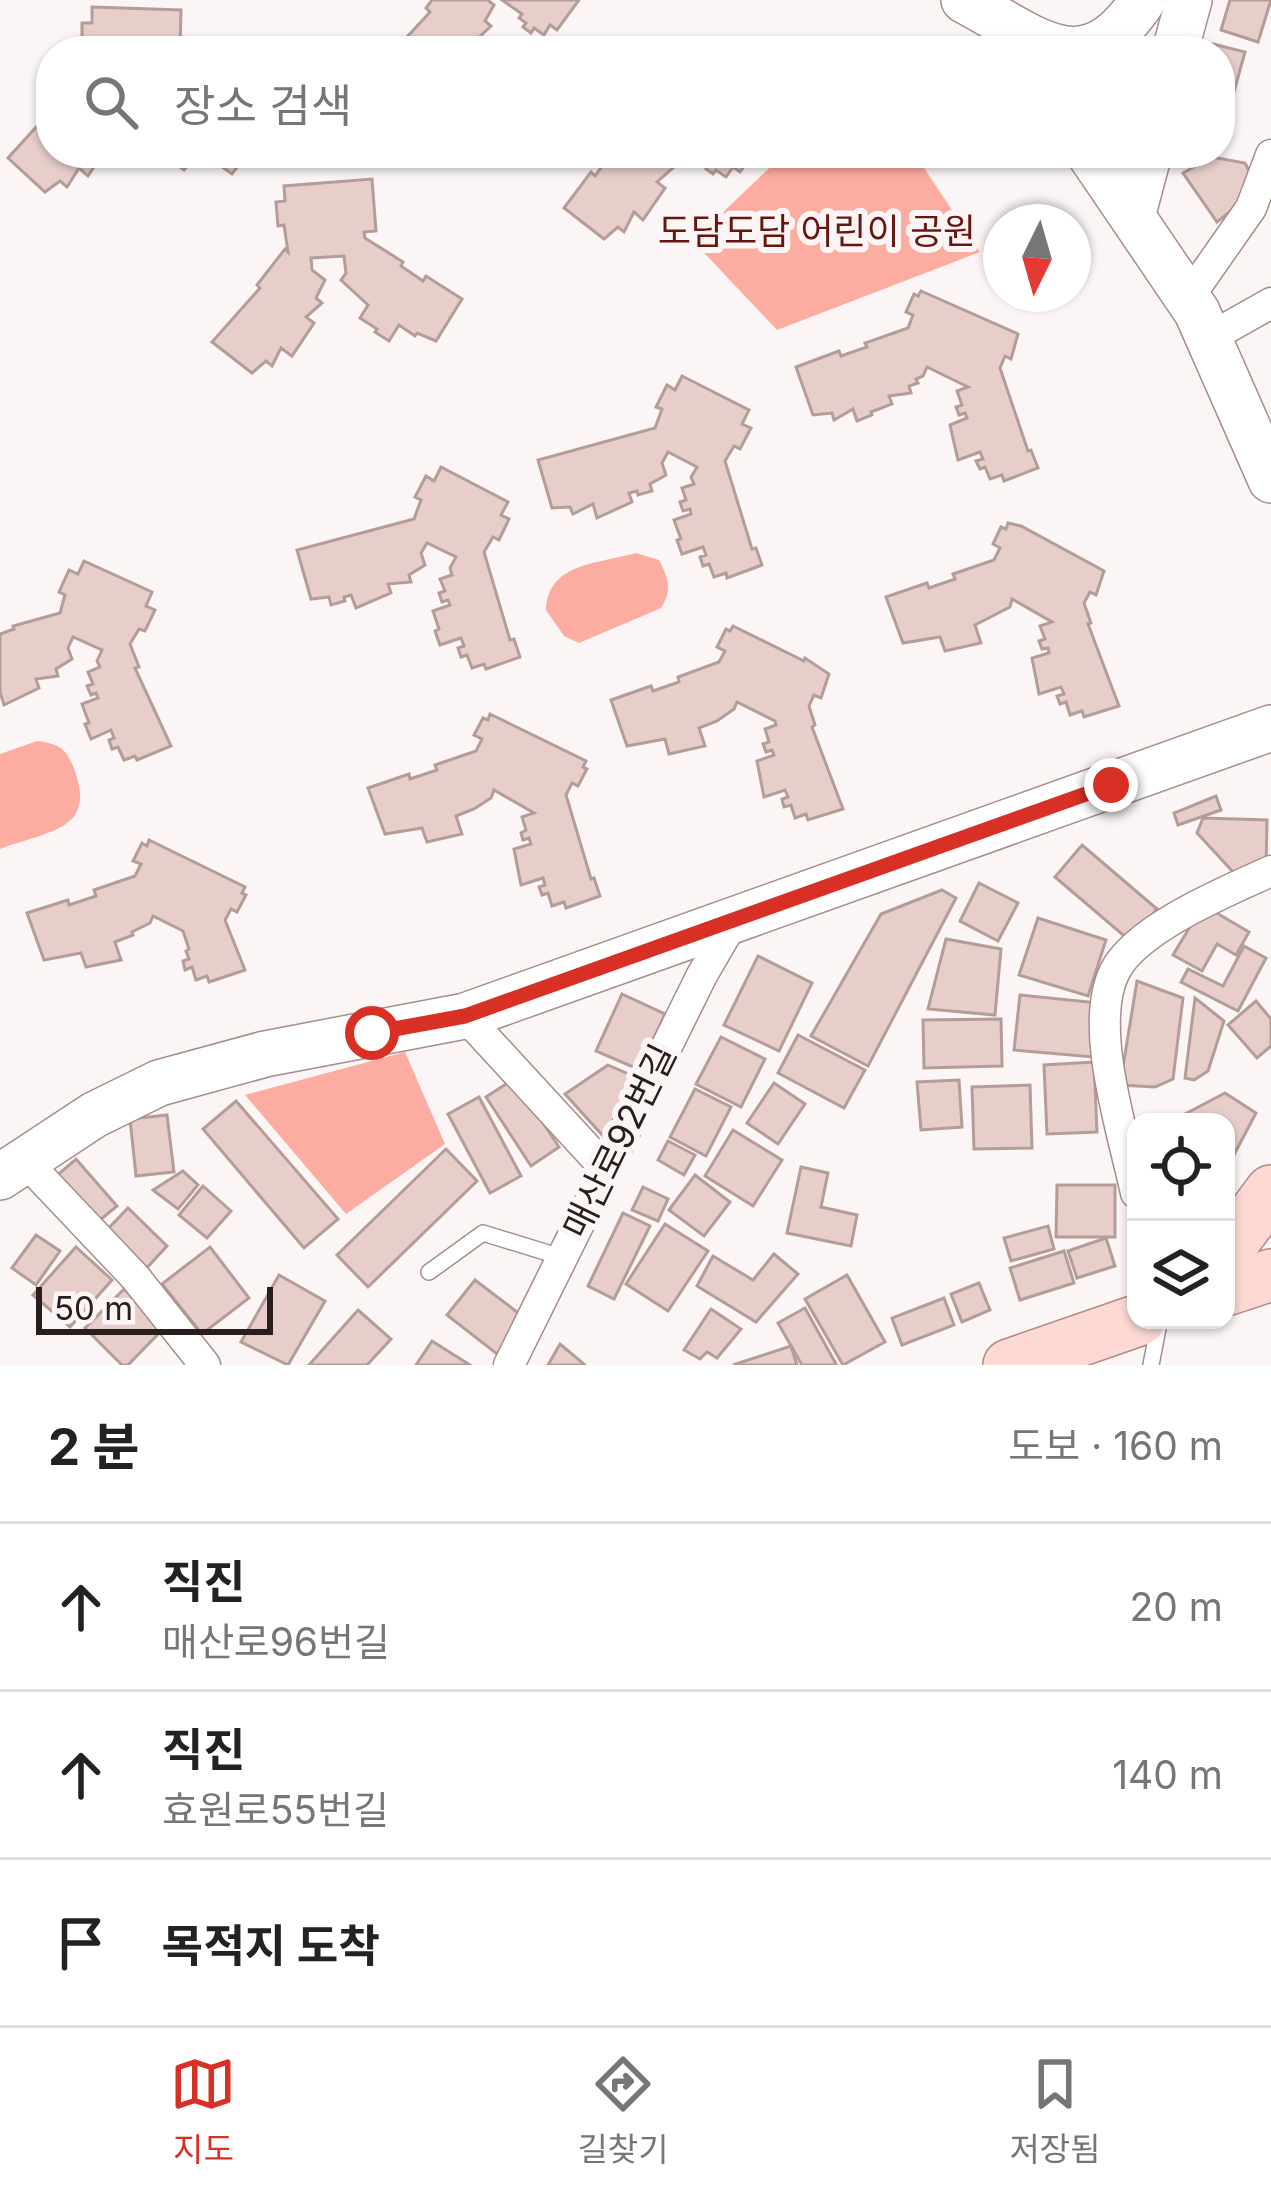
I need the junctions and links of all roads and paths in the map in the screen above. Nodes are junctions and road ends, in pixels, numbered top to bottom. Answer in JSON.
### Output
{"nodes":[{"id":1,"x":953,"y":0,"type":"edge"},
{"id":2,"x":964,"y":0,"type":"edge"},
{"id":3,"x":1143,"y":0,"type":"edge"},
{"id":4,"x":1189,"y":0,"type":"edge"},
{"id":5,"x":990,"y":36,"type":"edge"},
{"id":6,"x":1028,"y":36,"type":"edge"},
{"id":7,"x":1113,"y":36,"type":"edge"},
{"id":8,"x":1179,"y":36,"type":"edge"},
{"id":9,"x":1271,"y":155,"type":"edge"},
{"id":10,"x":1100,"y":168,"type":"edge"},
{"id":11,"x":1144,"y":168,"type":"edge"},
{"id":12,"x":1133,"y":213,"type":"junction"},
{"id":13,"x":1271,"y":302,"type":"edge"},
{"id":14,"x":1198,"y":318,"type":"junction"},
{"id":15,"x":1271,"y":481,"type":"edge"},
{"id":16,"x":1271,"y":728,"type":"edge"},
{"id":17,"x":1271,"y":872,"type":"edge"},
{"id":18,"x":734,"y":920,"type":"junction"},
{"id":19,"x":465,"y":1016,"type":"junction"},
{"id":20,"x":1127,"y":1145,"type":"edge"},
{"id":21,"x":604,"y":1168,"type":"junction"},
{"id":22,"x":13,"y":1170,"type":"edge"},
{"id":23,"x":1271,"y":1191,"type":"edge"},
{"id":24,"x":1235,"y":1240,"type":"edge"},
{"id":25,"x":561,"y":1258,"type":"junction"},
{"id":26,"x":429,"y":1273,"type":"dead end"},
{"id":27,"x":1271,"y":1275,"type":"edge"},
{"id":28,"x":1235,"y":1287,"type":"edge"},
{"id":29,"x":1271,"y":1302,"type":"edge"},
{"id":30,"x":1235,"y":1303,"type":"edge"},
{"id":31,"x":1127,"y":1324,"type":"edge"},
{"id":32,"x":1158,"y":1329,"type":"edge"},
{"id":33,"x":205,"y":1365,"type":"edge"},
{"id":34,"x":509,"y":1365,"type":"edge"},
{"id":35,"x":1009,"y":1365,"type":"edge"},
{"id":36,"x":1151,"y":1365,"type":"edge"}],
"edges":[{"from":1,"to":5,"type":"street"},
{"from":2,"to":6,"type":"street"},
{"from":3,"to":7,"type":"street"},
{"from":4,"to":8,"type":"street"},
{"from":9,"to":14,"type":"street"},
{"from":10,"to":12,"type":"street"},
{"from":11,"to":12,"type":"street"},
{"from":12,"to":14,"type":"street"},
{"from":13,"to":14,"type":"street"},
{"from":14,"to":15,"type":"street"},
{"from":16,"to":18,"type":"street"},
{"from":17,"to":20,"type":"street"},
{"from":18,"to":19,"type":"street"},
{"from":18,"to":21,"type":"street","name":"매산로92번길"},
{"from":19,"to":21,"type":"street"},
{"from":19,"to":22,"type":"street"},
{"from":21,"to":25,"type":"street","name":"매산로92번길"},
{"from":22,"to":33,"type":"street"},
{"from":23,"to":24,"type":"main road"},
{"from":25,"to":26,"type":"lane"},
{"from":25,"to":34,"type":"street","name":"매산로92번길"},
{"from":27,"to":28,"type":"main road"},
{"from":29,"to":30,"type":"main road"},
{"from":31,"to":35,"type":"main road"},
{"from":32,"to":36,"type":"lane"}]}
